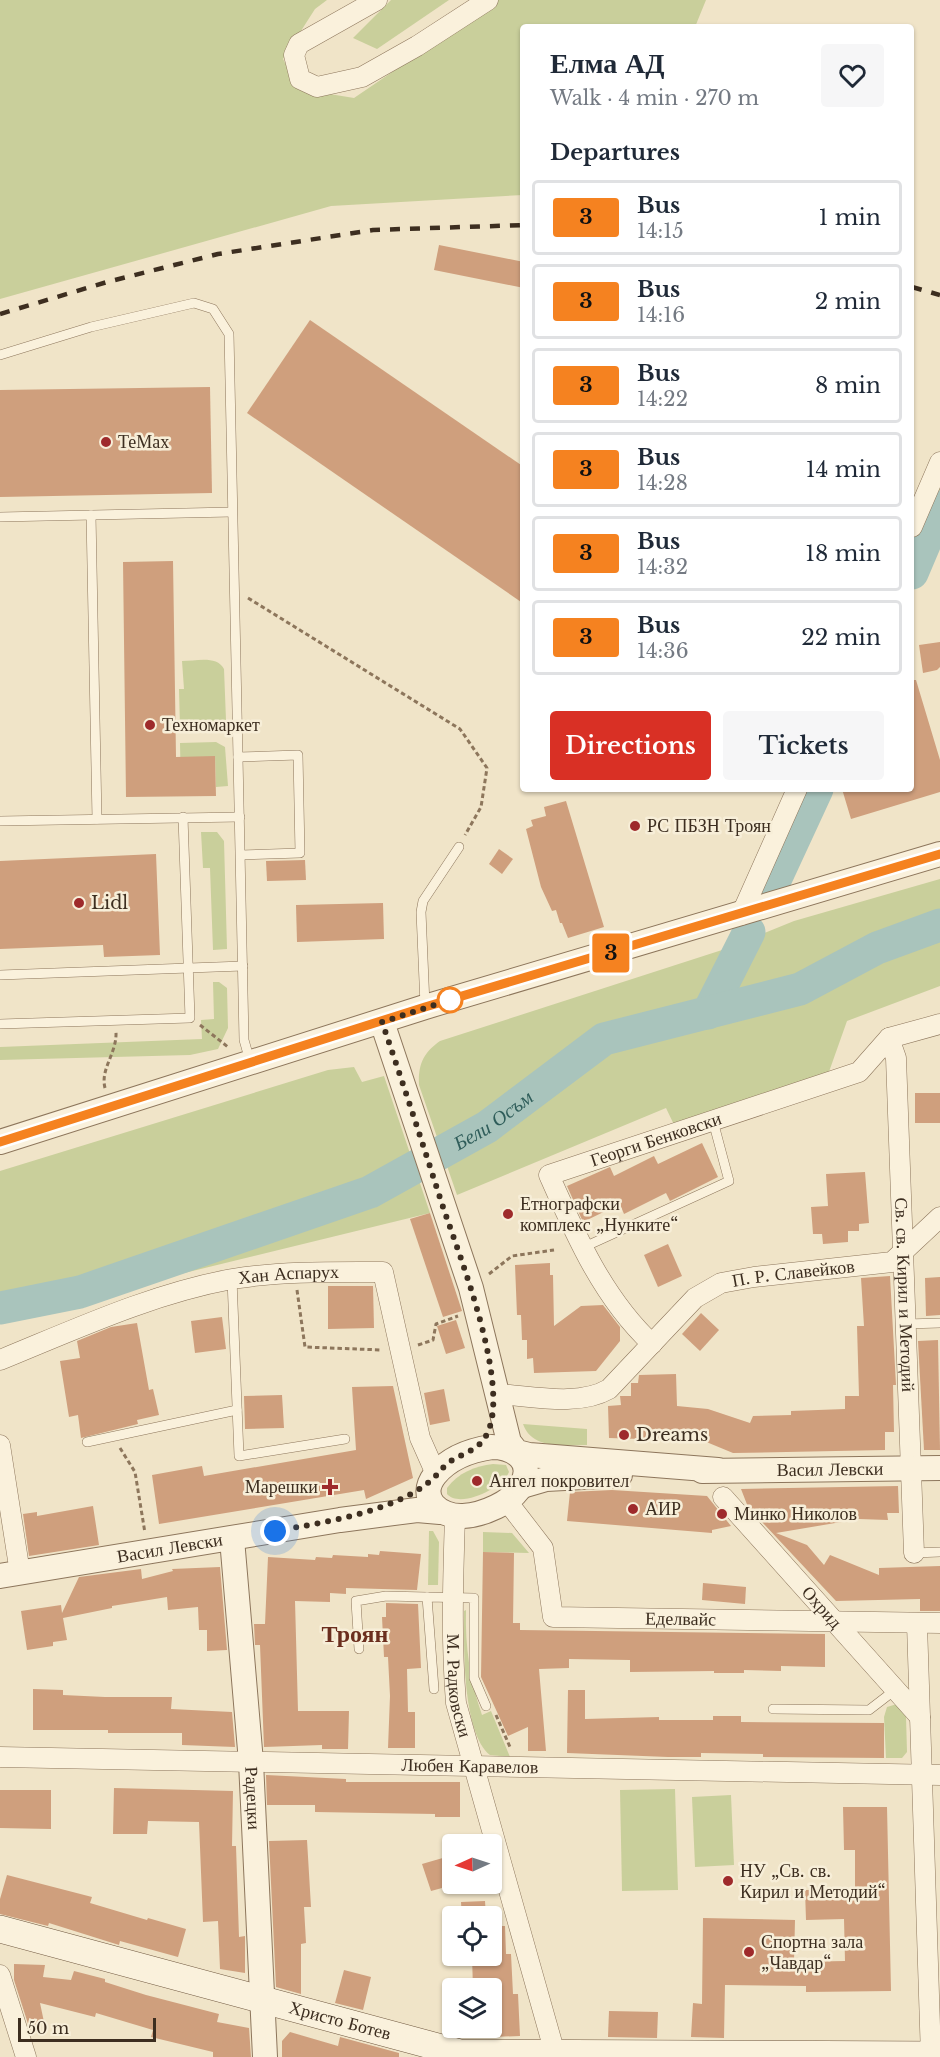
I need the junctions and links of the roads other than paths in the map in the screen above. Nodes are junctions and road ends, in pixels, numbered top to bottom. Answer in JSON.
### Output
{"nodes":[{"id":1,"x":377,"y":0,"type":"edge"},
{"id":2,"x":488,"y":0,"type":"edge"},
{"id":3,"x":0,"y":355,"type":"edge"},
{"id":4,"x":940,"y":462,"type":"edge"},
{"id":5,"x":232,"y":512,"type":"junction"},
{"id":6,"x":91,"y":515,"type":"junction"},
{"id":7,"x":0,"y":517,"type":"edge"},
{"id":8,"x":914,"y":522,"type":"edge"},
{"id":9,"x":238,"y":757,"type":"junction"},
{"id":10,"x":796,"y":792,"type":"edge"},
{"id":11,"x":183,"y":817,"type":"junction"},
{"id":12,"x":240,"y":817,"type":"junction"},
{"id":13,"x":97,"y":819,"type":"junction"},
{"id":14,"x":0,"y":820,"type":"edge"},
{"id":15,"x":459,"y":847,"type":"road end"},
{"id":16,"x":940,"y":854,"type":"edge"},
{"id":17,"x":241,"y":855,"type":"junction"},
{"id":18,"x":741,"y":915,"type":"junction"},
{"id":19,"x":243,"y":966,"type":"junction"},
{"id":20,"x":189,"y":968,"type":"junction"},
{"id":21,"x":0,"y":975,"type":"edge"},
{"id":22,"x":425,"y":1007,"type":"junction"},
{"id":23,"x":382,"y":1022,"type":"junction"},
{"id":24,"x":0,"y":1024,"type":"edge"},
{"id":25,"x":940,"y":1024,"type":"edge"},
{"id":26,"x":889,"y":1038,"type":"junction"},
{"id":27,"x":249,"y":1064,"type":"junction"},
{"id":28,"x":713,"y":1120,"type":"junction"},
{"id":29,"x":0,"y":1142,"type":"edge"},
{"id":30,"x":940,"y":1217,"type":"edge"},
{"id":31,"x":582,"y":1248,"type":"junction"},
{"id":32,"x":903,"y":1252,"type":"junction"},
{"id":33,"x":232,"y":1280,"type":"junction"},
{"id":34,"x":940,"y":1323,"type":"edge"},
{"id":35,"x":906,"y":1324,"type":"junction"},
{"id":36,"x":652,"y":1344,"type":"junction"},
{"id":37,"x":0,"y":1360,"type":"edge"},
{"id":38,"x":489,"y":1360,"type":"junction"},
{"id":39,"x":496,"y":1394,"type":"junction"},
{"id":40,"x":237,"y":1410,"type":"junction"},
{"id":41,"x":345,"y":1439,"type":"dead end"},
{"id":42,"x":87,"y":1442,"type":"dead end"},
{"id":43,"x":0,"y":1445,"type":"edge"},
{"id":44,"x":474,"y":1451,"type":"junction"},
{"id":45,"x":517,"y":1452,"type":"junction"},
{"id":46,"x":911,"y":1468,"type":"junction"},
{"id":47,"x":940,"y":1468,"type":"edge"},
{"id":48,"x":717,"y":1470,"type":"junction"},
{"id":49,"x":434,"y":1478,"type":"junction"},
{"id":50,"x":514,"y":1493,"type":"junction"},
{"id":51,"x":723,"y":1497,"type":"dead end"},
{"id":52,"x":447,"y":1514,"type":"junction"},
{"id":53,"x":340,"y":1520,"type":"junction"},
{"id":54,"x":232,"y":1539,"type":"junction"},
{"id":55,"x":940,"y":1552,"type":"edge"},
{"id":56,"x":914,"y":1553,"type":"joint"},
{"id":57,"x":10,"y":1575,"type":"edge"},
{"id":58,"x":427,"y":1597,"type":"junction"},
{"id":59,"x":452,"y":1597,"type":"junction"},
{"id":60,"x":835,"y":1622,"type":"junction"},
{"id":61,"x":940,"y":1623,"type":"edge"},
{"id":62,"x":917,"y":1624,"type":"junction"},
{"id":63,"x":359,"y":1649,"type":"dead end"},
{"id":64,"x":434,"y":1689,"type":"dead end"},
{"id":65,"x":895,"y":1690,"type":"junction"},
{"id":66,"x":486,"y":1706,"type":"road end"},
{"id":67,"x":773,"y":1709,"type":"dead end"},
{"id":68,"x":920,"y":1718,"type":"junction"},
{"id":69,"x":0,"y":1757,"type":"edge"},
{"id":70,"x":251,"y":1762,"type":"junction"},
{"id":71,"x":474,"y":1767,"type":"junction"},
{"id":72,"x":931,"y":1775,"type":"edge"},
{"id":73,"x":0,"y":1929,"type":"edge"},
{"id":74,"x":0,"y":1975,"type":"edge"},
{"id":75,"x":262,"y":2001,"type":"junction"},
{"id":76,"x":556,"y":2055,"type":"edge"},
{"id":77,"x":584,"y":2055,"type":"edge"},
{"id":78,"x":934,"y":2056,"type":"edge"},
{"id":79,"x":26,"y":2057,"type":"edge"},
{"id":80,"x":265,"y":2057,"type":"edge"}],
"edges":[{"from":1,"to":2,"type":"street"},
{"from":3,"to":5,"type":"lane"},
{"from":4,"to":8,"type":"street"},
{"from":5,"to":6,"type":"lane"},
{"from":5,"to":9,"type":"lane"},
{"from":6,"to":7,"type":"lane"},
{"from":6,"to":13,"type":"lane"},
{"from":9,"to":12,"type":"lane"},
{"from":9,"to":17,"type":"lane"},
{"from":10,"to":18,"type":"street"},
{"from":11,"to":12,"type":"lane"},
{"from":11,"to":13,"type":"lane"},
{"from":11,"to":20,"type":"lane"},
{"from":12,"to":17,"type":"lane"},
{"from":13,"to":14,"type":"lane"},
{"from":15,"to":22,"type":"lane"},
{"from":16,"to":18,"type":"street"},
{"from":17,"to":19,"type":"lane"},
{"from":18,"to":22,"type":"street"},
{"from":19,"to":20,"type":"lane"},
{"from":19,"to":27,"type":"lane"},
{"from":20,"to":21,"type":"lane"},
{"from":20,"to":24,"type":"lane"},
{"from":22,"to":23,"type":"street"},
{"from":23,"to":27,"type":"street"},
{"from":23,"to":38,"type":"street"},
{"from":25,"to":26,"type":"street"},
{"from":26,"to":28,"type":"street","name":"Георги Бенковски"},
{"from":26,"to":32,"type":"street","name":"Св. св. Кирил и Методий"},
{"from":27,"to":29,"type":"street"},
{"from":28,"to":31,"type":"lane"},
{"from":28,"to":31,"type":"street","name":"Георги Бенковски"},
{"from":30,"to":32,"type":"street","name":"П. Р. Славейков"},
{"from":31,"to":36,"type":"street","name":"Георги Бенковски"},
{"from":32,"to":35,"type":"street","name":"Св. св. Кирил и Методий"},
{"from":32,"to":36,"type":"street","name":"П. Р. Славейков"},
{"from":33,"to":37,"type":"street","name":"Хан Аспарух"},
{"from":33,"to":40,"type":"lane"},
{"from":33,"to":49,"type":"street","name":"Хан Аспарух"},
{"from":34,"to":35,"type":"lane"},
{"from":35,"to":46,"type":"street","name":"Св. св. Кирил и Методий"},
{"from":36,"to":39,"type":"street","name":"П. Р. Славейков"},
{"from":38,"to":39,"type":"street"},
{"from":38,"to":44,"type":"street"},
{"from":39,"to":45,"type":"street"},
{"from":40,"to":41,"type":"lane"},
{"from":40,"to":42,"type":"lane"},
{"from":43,"to":57,"type":"street"},
{"from":44,"to":45,"type":"street"},
{"from":44,"to":49,"type":"street"},
{"from":45,"to":48,"type":"street","name":"Васил Левски"},
{"from":45,"to":50,"type":"street"},
{"from":46,"to":47,"type":"street","name":"Васил Левски"},
{"from":46,"to":48,"type":"street","name":"Васил Левски"},
{"from":46,"to":56,"type":"street","name":"Св. св. Кирил и Методий"},
{"from":48,"to":50,"type":"street","name":"Васил Левски"},
{"from":49,"to":52,"type":"street"},
{"from":49,"to":53,"type":"street","name":"Васил Левски"},
{"from":50,"to":52,"type":"street"},
{"from":50,"to":60,"type":"street","name":"Еделвайс"},
{"from":51,"to":60,"type":"street","name":"Охрид"},
{"from":52,"to":53,"type":"street","name":"Васил Левски"},
{"from":52,"to":59,"type":"street","name":"М. Радковски"},
{"from":53,"to":54,"type":"street","name":"Васил Левски"},
{"from":54,"to":57,"type":"street","name":"Васил Левски"},
{"from":54,"to":70,"type":"street","name":"Радецки"},
{"from":55,"to":56,"type":"lane"},
{"from":58,"to":59,"type":"lane"},
{"from":58,"to":63,"type":"lane"},
{"from":58,"to":64,"type":"lane"},
{"from":59,"to":66,"type":"lane"},
{"from":59,"to":71,"type":"street","name":"М. Радковски"},
{"from":60,"to":62,"type":"street","name":"Еделвайс"},
{"from":60,"to":65,"type":"street","name":"Охрид"},
{"from":61,"to":62,"type":"street","name":"Еделвайс"},
{"from":62,"to":68,"type":"street"},
{"from":65,"to":67,"type":"lane"},
{"from":65,"to":68,"type":"street","name":"Охрид"},
{"from":68,"to":72,"type":"street"},
{"from":69,"to":70,"type":"street","name":"Любен Каравелов"},
{"from":70,"to":71,"type":"street","name":"Любен Каравелов"},
{"from":70,"to":75,"type":"street","name":"Радецки"},
{"from":71,"to":72,"type":"street","name":"Любен Каравелов"},
{"from":71,"to":76,"type":"street","name":"М. Радковски"},
{"from":72,"to":78,"type":"street"},
{"from":73,"to":75,"type":"main road","name":"Христо Ботев"},
{"from":74,"to":79,"type":"street"},
{"from":75,"to":76,"type":"main road","name":"Христо Ботев"},
{"from":75,"to":80,"type":"street","name":"Радецки"},
{"from":76,"to":77,"type":"main road","name":"Христо Ботев"},
{"from":77,"to":78,"type":"main road","name":"Христо Ботев"}]}
